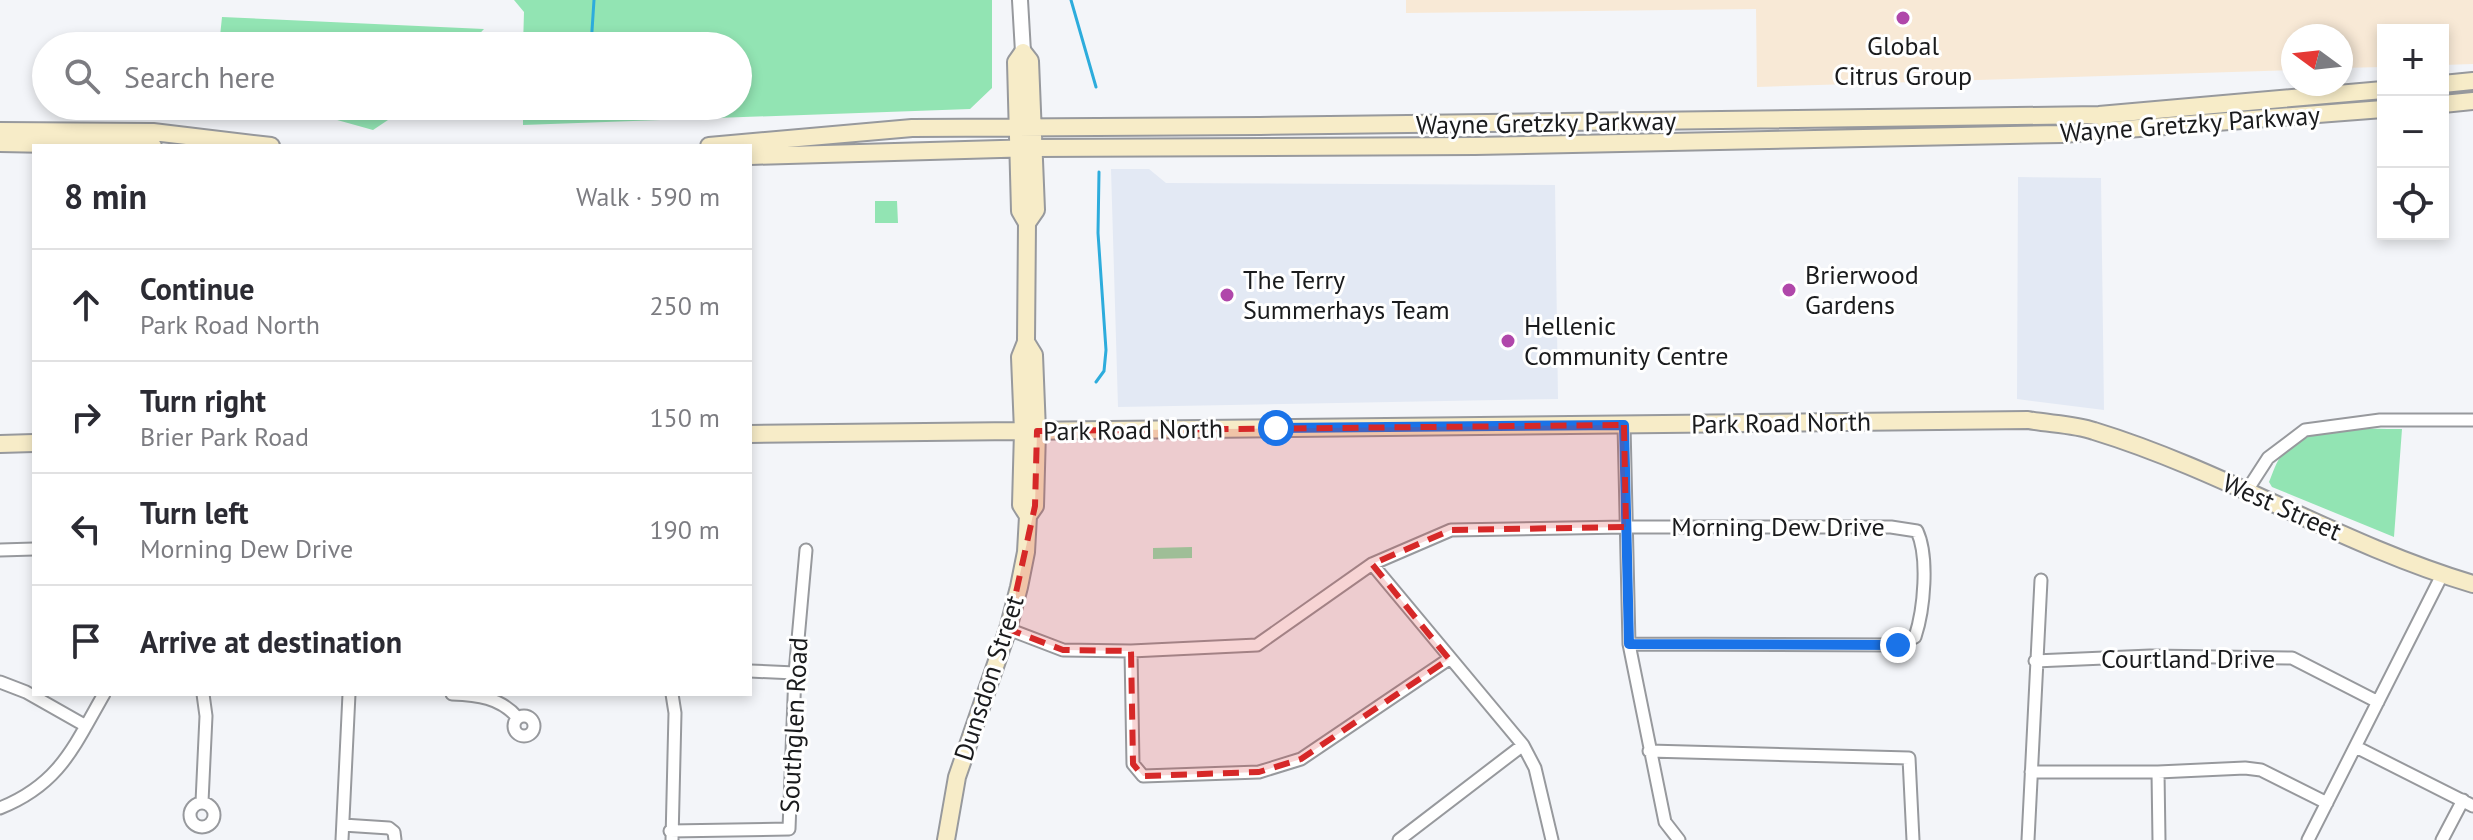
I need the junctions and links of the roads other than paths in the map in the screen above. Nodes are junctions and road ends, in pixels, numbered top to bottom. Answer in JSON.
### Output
{"nodes":[{"id":1,"x":1020,"y":0,"type":"edge"},
{"id":2,"x":1023,"y":52,"type":"joint"},
{"id":3,"x":2473,"y":81,"type":"edge"},
{"id":4,"x":2449,"y":83,"type":"edge"},
{"id":5,"x":2377,"y":91,"type":"edge"},
{"id":6,"x":2473,"y":101,"type":"edge"},
{"id":7,"x":2449,"y":103,"type":"edge"},
{"id":8,"x":2377,"y":109,"type":"edge"},
{"id":9,"x":1025,"y":128,"type":"junction"},
{"id":10,"x":0,"y":131,"type":"edge"},
{"id":11,"x":0,"y":143,"type":"edge"},
{"id":12,"x":51,"y":144,"type":"edge"},
{"id":13,"x":254,"y":144,"type":"edge"},
{"id":14,"x":732,"y":144,"type":"edge"},
{"id":15,"x":1026,"y":149,"type":"junction"},
{"id":16,"x":752,"y":156,"type":"edge"},
{"id":17,"x":2473,"y":420,"type":"edge"},
{"id":18,"x":1624,"y":425,"type":"junction"},
{"id":19,"x":2092,"y":430,"type":"joint"},
{"id":20,"x":1030,"y":431,"type":"junction"},
{"id":21,"x":752,"y":434,"type":"edge"},
{"id":22,"x":32,"y":443,"type":"edge"},
{"id":23,"x":0,"y":444,"type":"edge"},
{"id":24,"x":2246,"y":492,"type":"junction"},
{"id":25,"x":1626,"y":527,"type":"junction"},
{"id":26,"x":32,"y":549,"type":"edge"},
{"id":27,"x":0,"y":550,"type":"edge"},
{"id":28,"x":806,"y":550,"type":"dead end"},
{"id":29,"x":1372,"y":564,"type":"junction"},
{"id":30,"x":2442,"y":575,"type":"junction"},
{"id":31,"x":2041,"y":580,"type":"dead end"},
{"id":32,"x":2473,"y":584,"type":"edge"},
{"id":33,"x":1008,"y":629,"type":"junction"},
{"id":34,"x":1629,"y":644,"type":"junction"},
{"id":35,"x":1131,"y":651,"type":"junction"},
{"id":36,"x":1449,"y":659,"type":"junction"},
{"id":37,"x":2035,"y":661,"type":"junction"},
{"id":38,"x":752,"y":671,"type":"edge"},
{"id":39,"x":795,"y":673,"type":"junction"},
{"id":40,"x":0,"y":682,"type":"edge"},
{"id":41,"x":32,"y":695,"type":"edge"},
{"id":42,"x":33,"y":696,"type":"edge"},
{"id":43,"x":103,"y":696,"type":"edge"},
{"id":44,"x":203,"y":696,"type":"edge"},
{"id":45,"x":349,"y":696,"type":"edge"},
{"id":46,"x":475,"y":696,"type":"edge"},
{"id":47,"x":672,"y":696,"type":"edge"},
{"id":48,"x":2378,"y":702,"type":"junction"},
{"id":49,"x":518,"y":718,"type":"dead end"},
{"id":50,"x":86,"y":726,"type":"junction"},
{"id":51,"x":1523,"y":745,"type":"junction"},
{"id":52,"x":2356,"y":747,"type":"junction"},
{"id":53,"x":1649,"y":751,"type":"junction"},
{"id":54,"x":2031,"y":772,"type":"junction"},
{"id":55,"x":2158,"y":772,"type":"junction"},
{"id":56,"x":202,"y":802,"type":"dead end"},
{"id":57,"x":2327,"y":803,"type":"junction"},
{"id":58,"x":2468,"y":803,"type":"edge"},
{"id":59,"x":0,"y":808,"type":"edge"},
{"id":60,"x":343,"y":825,"type":"junction"},
{"id":61,"x":671,"y":835,"type":"edge"},
{"id":62,"x":342,"y":840,"type":"edge"},
{"id":63,"x":395,"y":840,"type":"edge"},
{"id":64,"x":946,"y":840,"type":"edge"},
{"id":65,"x":1399,"y":840,"type":"edge"},
{"id":66,"x":1552,"y":840,"type":"edge"},
{"id":67,"x":1679,"y":840,"type":"edge"},
{"id":68,"x":1913,"y":840,"type":"edge"},
{"id":69,"x":2028,"y":840,"type":"edge"},
{"id":70,"x":2159,"y":840,"type":"edge"},
{"id":71,"x":2308,"y":840,"type":"edge"},
{"id":72,"x":2442,"y":840,"type":"edge"}],
"edges":[{"from":1,"to":2,"type":"street","name":"Dunsdon Street"},
{"from":2,"to":9,"type":"main road","name":"Dunsdon Street"},
{"from":3,"to":4,"type":"main road"},
{"from":5,"to":9,"type":"main road","name":"Wayne Gretzky Parkway"},
{"from":6,"to":7,"type":"main road"},
{"from":8,"to":15,"type":"main road","name":"Wayne Gretzky Parkway"},
{"from":9,"to":14,"type":"main road","name":"Wayne Gretzky Parkway"},
{"from":9,"to":15,"type":"main road","name":"Dunsdon Street"},
{"from":10,"to":13,"type":"main road"},
{"from":11,"to":12,"type":"main road"},
{"from":15,"to":16,"type":"main road","name":"Wayne Gretzky Parkway"},
{"from":15,"to":20,"type":"main road","name":"Dunsdon Street"},
{"from":17,"to":24,"type":"street"},
{"from":18,"to":19,"type":"main road","name":"Park Road North"},
{"from":18,"to":20,"type":"main road","name":"Park Road North"},
{"from":18,"to":25,"type":"street"},
{"from":19,"to":24,"type":"main road","name":"West Street"},
{"from":20,"to":21,"type":"main road","name":"Park Road North"},
{"from":20,"to":33,"type":"main road","name":"Dunsdon Street"},
{"from":22,"to":23,"type":"main road"},
{"from":24,"to":30,"type":"main road","name":"West Street"},
{"from":25,"to":29,"type":"street"},
{"from":25,"to":34,"type":"street"},
{"from":25,"to":34,"type":"street","name":"Morning Dew Drive"},
{"from":26,"to":27,"type":"street"},
{"from":28,"to":39,"type":"street","name":"Southglen Road"},
{"from":29,"to":35,"type":"street"},
{"from":29,"to":36,"type":"street"},
{"from":30,"to":32,"type":"main road","name":"West Street"},
{"from":30,"to":48,"type":"street"},
{"from":31,"to":37,"type":"street"},
{"from":33,"to":35,"type":"street"},
{"from":33,"to":64,"type":"main road","name":"Dunsdon Street"},
{"from":34,"to":53,"type":"street"},
{"from":35,"to":36,"type":"street"},
{"from":36,"to":51,"type":"street"},
{"from":37,"to":48,"type":"street","name":"Courtland Drive"},
{"from":37,"to":54,"type":"street"},
{"from":38,"to":39,"type":"street"},
{"from":39,"to":61,"type":"street","name":"Southglen Road"},
{"from":40,"to":41,"type":"street"},
{"from":42,"to":50,"type":"street"},
{"from":43,"to":50,"type":"street"},
{"from":44,"to":56,"type":"street"},
{"from":45,"to":60,"type":"street"},
{"from":46,"to":49,"type":"street"},
{"from":47,"to":61,"type":"street"},
{"from":48,"to":52,"type":"street"},
{"from":50,"to":59,"type":"street"},
{"from":51,"to":65,"type":"street"},
{"from":51,"to":66,"type":"street"},
{"from":52,"to":57,"type":"street"},
{"from":52,"to":58,"type":"street"},
{"from":53,"to":67,"type":"street"},
{"from":53,"to":68,"type":"street"},
{"from":54,"to":55,"type":"street"},
{"from":54,"to":69,"type":"street"},
{"from":55,"to":57,"type":"street"},
{"from":55,"to":70,"type":"street"},
{"from":57,"to":71,"type":"street"},
{"from":58,"to":72,"type":"street"},
{"from":60,"to":62,"type":"street"},
{"from":60,"to":63,"type":"street"}]}
